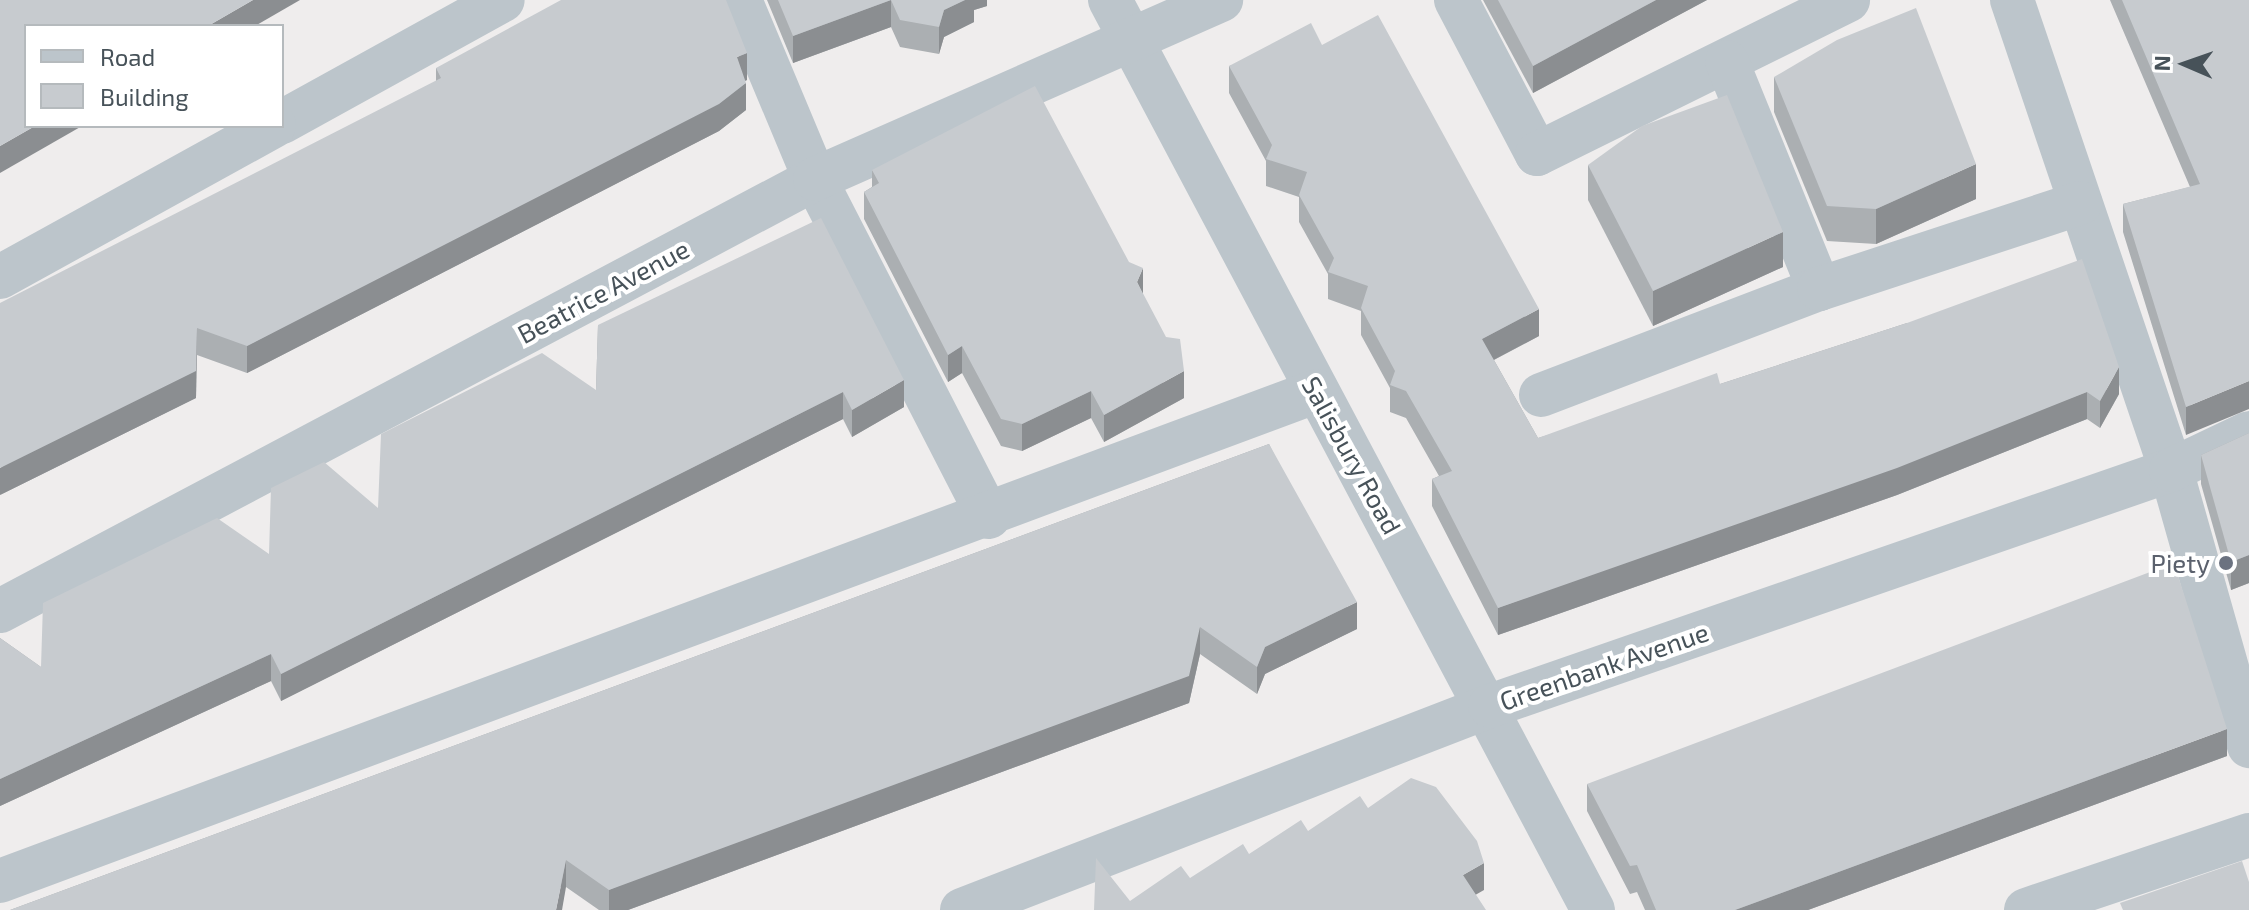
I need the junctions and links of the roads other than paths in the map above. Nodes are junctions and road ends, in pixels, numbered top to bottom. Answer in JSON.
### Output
{"nodes":[{"id":1,"x":503,"y":0,"type":"edge"},
{"id":2,"x":740,"y":0,"type":"edge"},
{"id":3,"x":1110,"y":0,"type":"edge"},
{"id":4,"x":1221,"y":0,"type":"edge"},
{"id":5,"x":1456,"y":0,"type":"edge"},
{"id":6,"x":1848,"y":0,"type":"edge"},
{"id":7,"x":2012,"y":0,"type":"edge"},
{"id":8,"x":1129,"y":44,"type":"junction"},
{"id":9,"x":1727,"y":62,"type":"junction"},
{"id":10,"x":284,"y":121,"type":"edge"},
{"id":11,"x":270,"y":128,"type":"edge"},
{"id":12,"x":815,"y":179,"type":"junction"},
{"id":13,"x":2080,"y":203,"type":"junction"},
{"id":14,"x":0,"y":277,"type":"edge"},
{"id":15,"x":1819,"y":289,"type":"junction"},
{"id":16,"x":1317,"y":391,"type":"junction"},
{"id":17,"x":1541,"y":395,"type":"dead end"},
{"id":18,"x":2249,"y":433,"type":"edge"},
{"id":19,"x":2171,"y":470,"type":"junction"},
{"id":20,"x":989,"y":517,"type":"junction"},
{"id":21,"x":0,"y":611,"type":"edge"},
{"id":22,"x":1490,"y":706,"type":"junction"},
{"id":23,"x":2249,"y":746,"type":"edge"},
{"id":24,"x":2249,"y":835,"type":"edge"},
{"id":25,"x":0,"y":881,"type":"edge"},
{"id":26,"x":962,"y":910,"type":"edge"},
{"id":27,"x":1593,"y":910,"type":"edge"},
{"id":28,"x":2026,"y":910,"type":"edge"}],
"edges":[{"from":1,"to":10,"type":"street"},
{"from":2,"to":12,"type":"street"},
{"from":3,"to":8,"type":"street","name":"Salisbury Road"},
{"from":4,"to":8,"type":"street","name":"Beatrice Avenue"},
{"from":5,"to":9,"type":"street"},
{"from":6,"to":9,"type":"street"},
{"from":7,"to":13,"type":"street"},
{"from":8,"to":12,"type":"street","name":"Beatrice Avenue"},
{"from":8,"to":16,"type":"street","name":"Salisbury Road"},
{"from":9,"to":15,"type":"street"},
{"from":11,"to":14,"type":"street"},
{"from":12,"to":20,"type":"street"},
{"from":12,"to":21,"type":"street","name":"Beatrice Avenue"},
{"from":13,"to":15,"type":"street"},
{"from":13,"to":19,"type":"street"},
{"from":15,"to":17,"type":"street"},
{"from":16,"to":20,"type":"street"},
{"from":16,"to":22,"type":"street","name":"Salisbury Road"},
{"from":18,"to":19,"type":"street","name":"Greenbank Avenue"},
{"from":19,"to":22,"type":"street","name":"Greenbank Avenue"},
{"from":19,"to":23,"type":"street"},
{"from":20,"to":25,"type":"street"},
{"from":22,"to":26,"type":"street","name":"Greenbank Avenue"},
{"from":22,"to":27,"type":"street","name":"Salisbury Road"},
{"from":24,"to":28,"type":"street"}]}
